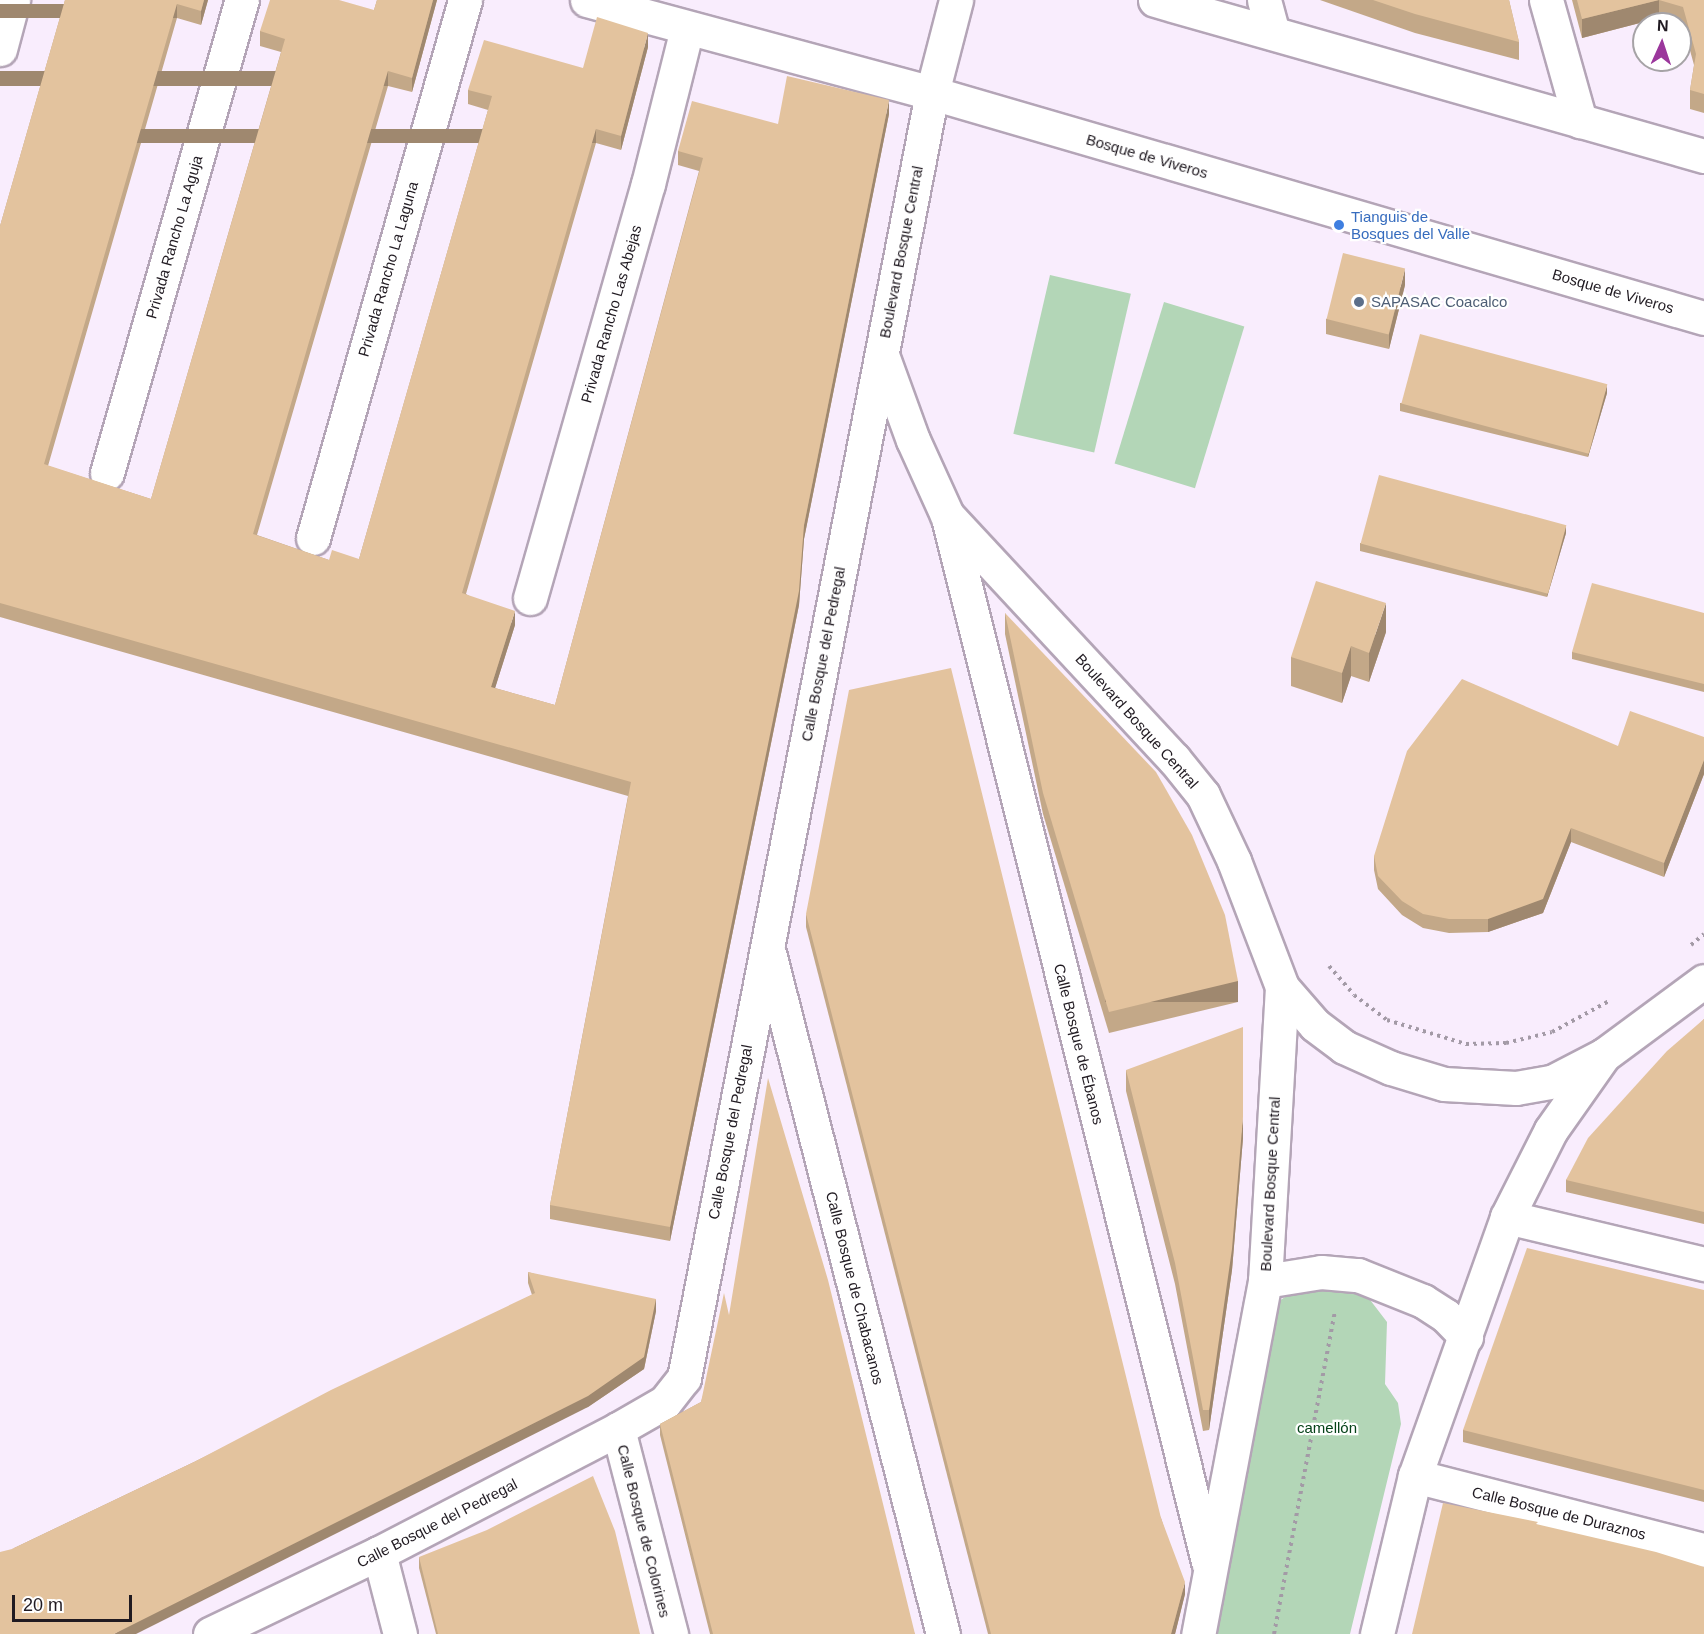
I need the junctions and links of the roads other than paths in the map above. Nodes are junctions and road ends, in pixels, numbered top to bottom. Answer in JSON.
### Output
{"nodes":[{"id":1,"x":13,"y":0,"type":"edge"},
{"id":2,"x":242,"y":0,"type":"edge"},
{"id":3,"x":465,"y":0,"type":"edge"},
{"id":4,"x":587,"y":0,"type":"edge"},
{"id":5,"x":956,"y":0,"type":"edge"},
{"id":6,"x":1155,"y":0,"type":"edge"},
{"id":7,"x":1264,"y":0,"type":"edge"},
{"id":8,"x":1546,"y":0,"type":"edge"},
{"id":9,"x":687,"y":29,"type":"junction"},
{"id":10,"x":1273,"y":33,"type":"junction"},
{"id":11,"x":0,"y":49,"type":"edge"},
{"id":12,"x":932,"y":93,"type":"junction"},
{"id":13,"x":1580,"y":121,"type":"junction"},
{"id":14,"x":1704,"y":156,"type":"edge"},
{"id":15,"x":1704,"y":318,"type":"edge"},
{"id":16,"x":882,"y":354,"type":"junction"},
{"id":17,"x":107,"y":473,"type":"dead end"},
{"id":18,"x":947,"y":515,"type":"junction"},
{"id":19,"x":313,"y":538,"type":"dead end"},
{"id":20,"x":530,"y":598,"type":"dead end"},
{"id":21,"x":766,"y":942,"type":"junction"},
{"id":22,"x":1702,"y":985,"type":"edge"},
{"id":23,"x":1282,"y":987,"type":"junction"},
{"id":24,"x":1604,"y":1055,"type":"junction"},
{"id":25,"x":1507,"y":1217,"type":"junction"},
{"id":26,"x":1704,"y":1264,"type":"edge"},
{"id":27,"x":1264,"y":1281,"type":"junction"},
{"id":28,"x":1466,"y":1337,"type":"junction"},
{"id":29,"x":618,"y":1429,"type":"junction"},
{"id":30,"x":1415,"y":1476,"type":"junction"},
{"id":31,"x":1704,"y":1550,"type":"edge"},
{"id":32,"x":380,"y":1553,"type":"junction"},
{"id":33,"x":1211,"y":1573,"type":"junction"},
{"id":34,"x":210,"y":1634,"type":"edge"},
{"id":35,"x":400,"y":1634,"type":"edge"},
{"id":36,"x":670,"y":1634,"type":"edge"},
{"id":37,"x":943,"y":1634,"type":"edge"},
{"id":38,"x":1198,"y":1634,"type":"edge"},
{"id":39,"x":1377,"y":1634,"type":"edge"}],
"edges":[{"from":1,"to":11,"type":"street"},
{"from":2,"to":17,"type":"street","name":"Privada Rancho La Aguja"},
{"from":3,"to":19,"type":"street","name":"Privada Rancho La Laguna"},
{"from":4,"to":9,"type":"street","name":"Bosque de Viveros"},
{"from":5,"to":12,"type":"street","name":"Boulevard Bosque Central"},
{"from":6,"to":10,"type":"street"},
{"from":7,"to":10,"type":"street"},
{"from":8,"to":13,"type":"street"},
{"from":9,"to":12,"type":"street","name":"Bosque de Viveros"},
{"from":9,"to":20,"type":"street","name":"Privada Rancho Las Abejas"},
{"from":10,"to":13,"type":"street"},
{"from":12,"to":15,"type":"street","name":"Bosque de Viveros"},
{"from":12,"to":16,"type":"street","name":"Boulevard Bosque Central"},
{"from":13,"to":14,"type":"street"},
{"from":16,"to":18,"type":"street","name":"Boulevard Bosque Central"},
{"from":16,"to":21,"type":"street","name":"Calle Bosque del Pedregal"},
{"from":18,"to":23,"type":"street","name":"Boulevard Bosque Central"},
{"from":18,"to":33,"type":"street","name":"Calle Bosque de Ébanos"},
{"from":21,"to":29,"type":"street","name":"Calle Bosque del Pedregal"},
{"from":21,"to":37,"type":"street","name":"Calle Bosque de Chabacanos"},
{"from":22,"to":24,"type":"street"},
{"from":23,"to":24,"type":"street"},
{"from":23,"to":27,"type":"street","name":"Boulevard Bosque Central"},
{"from":24,"to":25,"type":"street"},
{"from":25,"to":26,"type":"street"},
{"from":25,"to":28,"type":"street"},
{"from":27,"to":28,"type":"street"},
{"from":27,"to":33,"type":"street","name":"Boulevard Bosque Central"},
{"from":28,"to":30,"type":"street"},
{"from":29,"to":32,"type":"street","name":"Calle Bosque del Pedregal"},
{"from":29,"to":36,"type":"street","name":"Calle Bosque de Colorines"},
{"from":30,"to":31,"type":"street","name":"Calle Bosque de Duraznos"},
{"from":30,"to":39,"type":"street"},
{"from":32,"to":34,"type":"street","name":"Calle Bosque del Pedregal"},
{"from":32,"to":35,"type":"street"},
{"from":33,"to":38,"type":"street","name":"Boulevard Bosque Central"}]}
